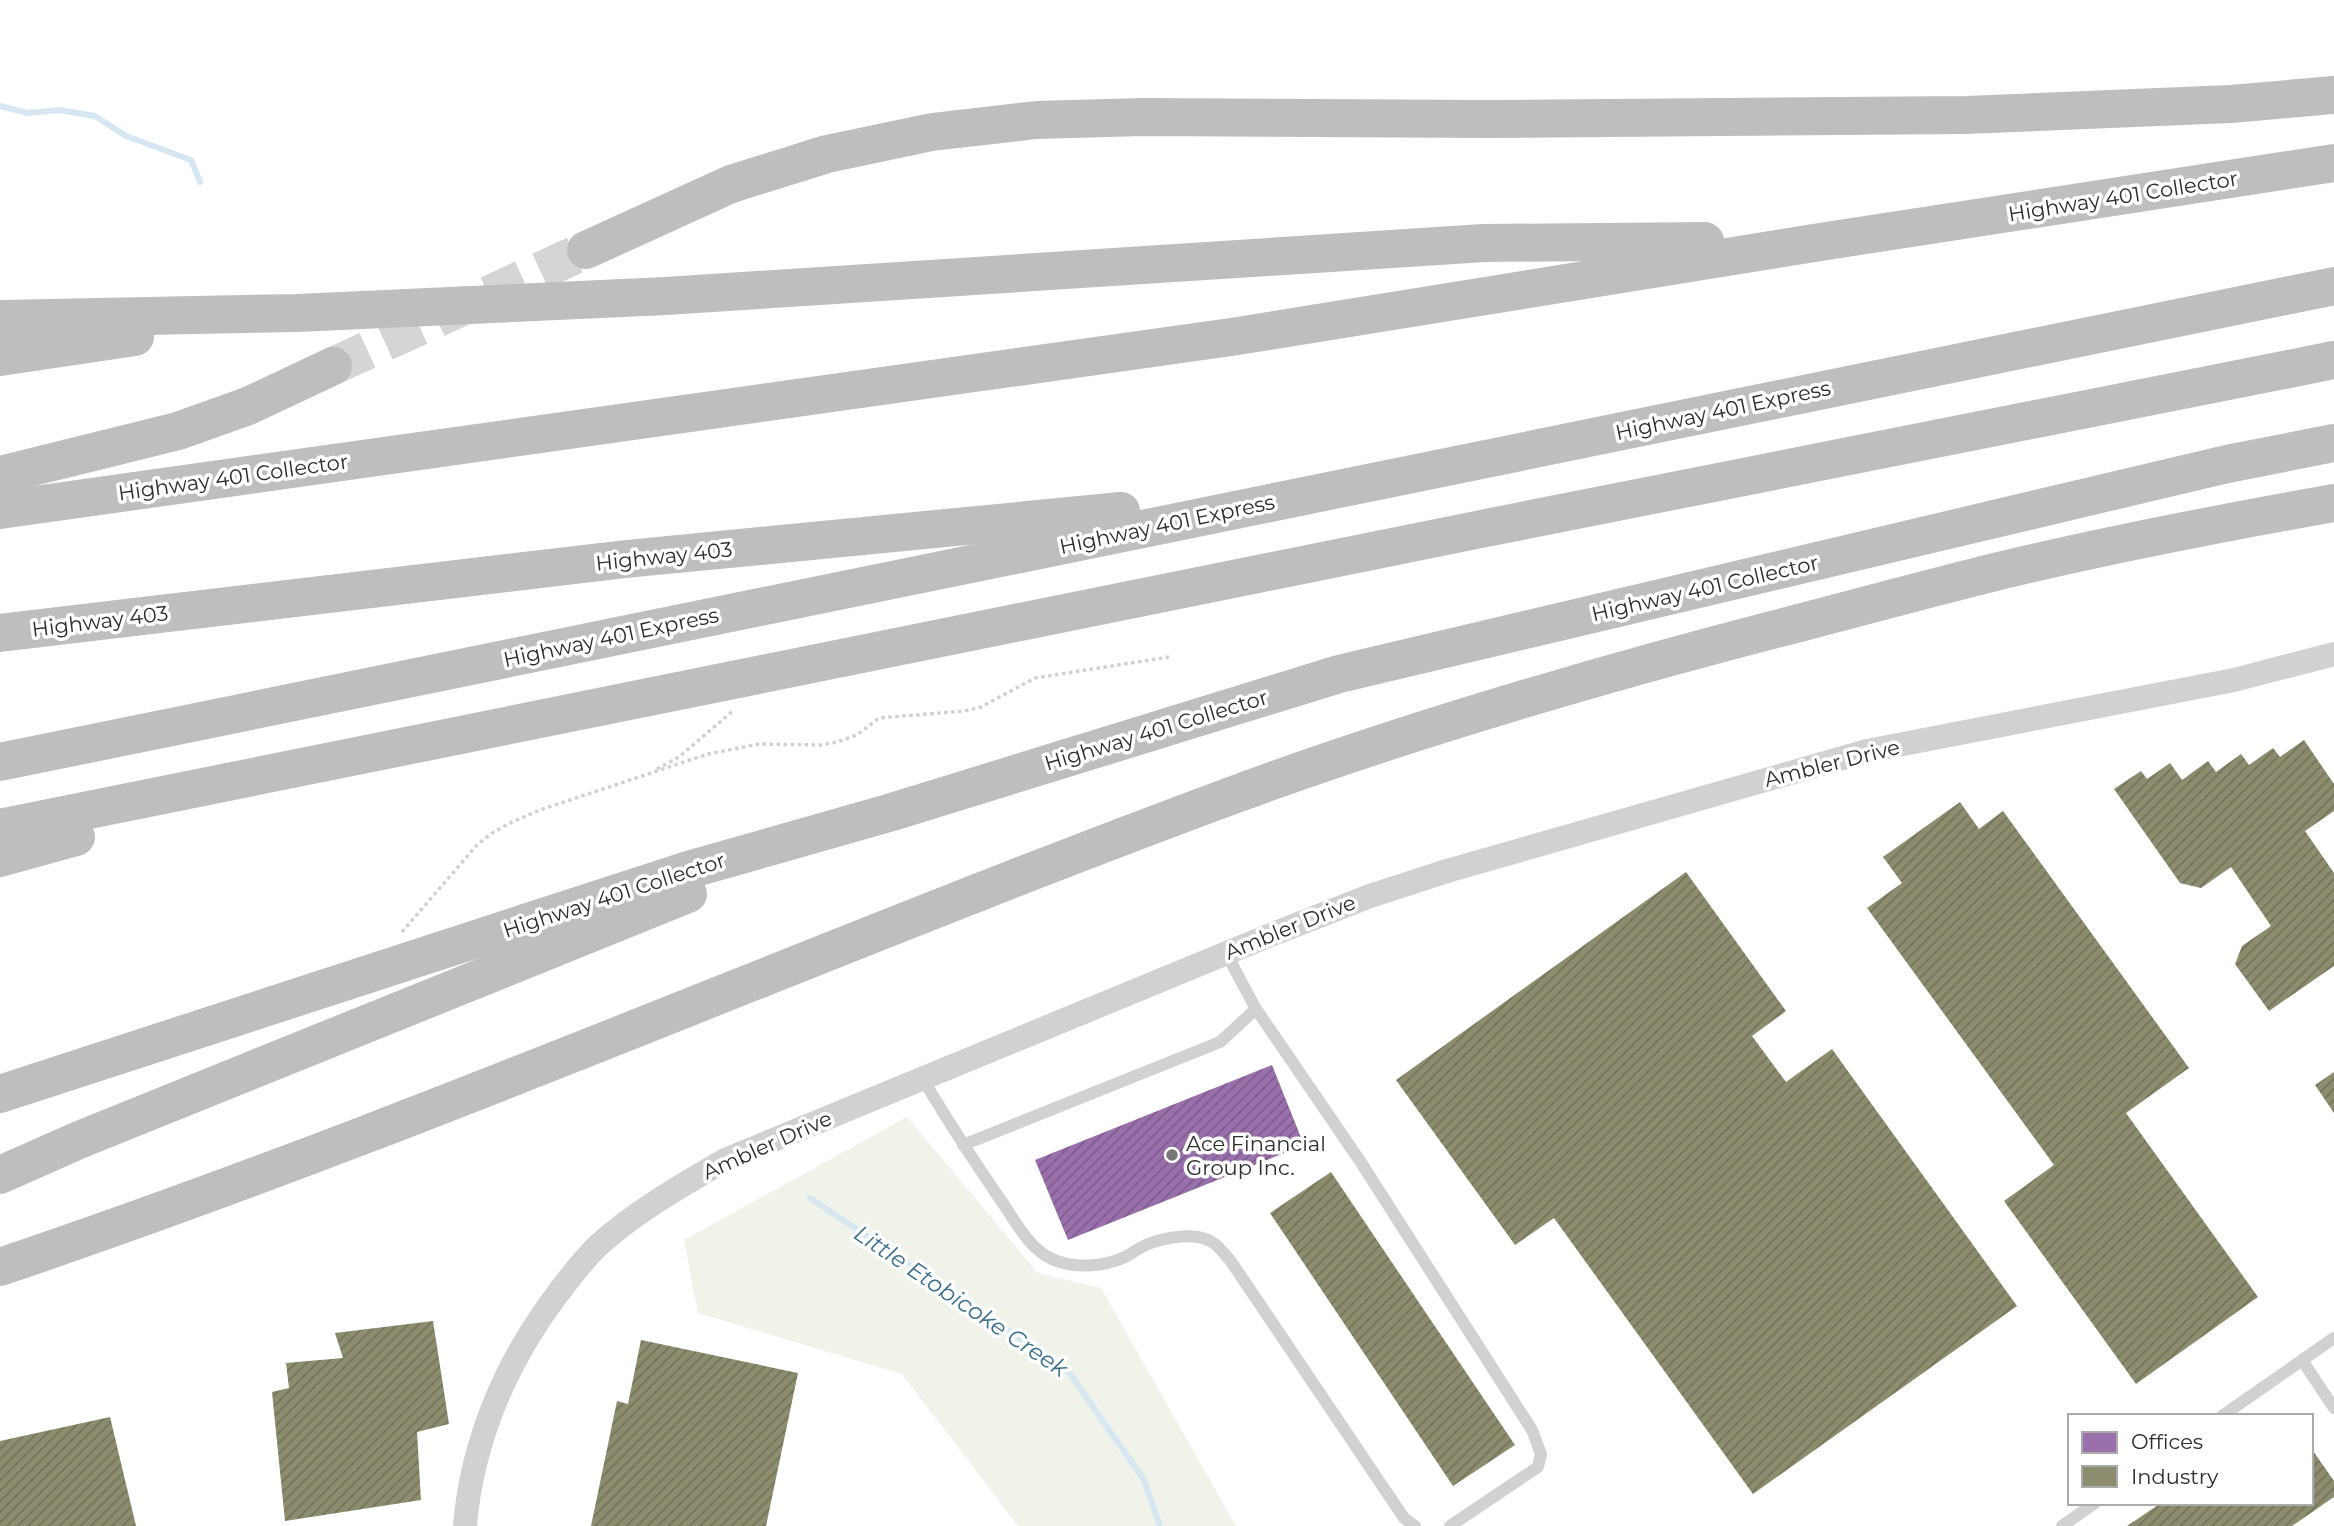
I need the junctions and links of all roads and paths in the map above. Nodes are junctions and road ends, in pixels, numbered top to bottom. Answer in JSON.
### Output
{"nodes":[{"id":1,"x":2334,"y":95,"type":"edge"},
{"id":2,"x":2334,"y":163,"type":"edge"},
{"id":3,"x":1833,"y":240,"type":"junction"},
{"id":4,"x":586,"y":250,"type":"tunnel mouth"},
{"id":5,"x":2334,"y":286,"type":"edge"},
{"id":6,"x":297,"y":313,"type":"junction"},
{"id":7,"x":0,"y":319,"type":"edge"},
{"id":8,"x":0,"y":356,"type":"edge"},
{"id":9,"x":2334,"y":360,"type":"edge"},
{"id":10,"x":333,"y":366,"type":"tunnel mouth"},
{"id":11,"x":2334,"y":443,"type":"edge"},
{"id":12,"x":0,"y":475,"type":"edge"},
{"id":13,"x":1328,"y":491,"type":"junction"},
{"id":14,"x":2334,"y":503,"type":"edge"},
{"id":15,"x":0,"y":510,"type":"edge"},
{"id":16,"x":0,"y":633,"type":"edge"},
{"id":17,"x":2334,"y":654,"type":"edge"},
{"id":18,"x":1169,"y":657,"type":"dead end"},
{"id":19,"x":738,"y":706,"type":"dead end"},
{"id":20,"x":440,"y":738,"type":"junction"},
{"id":21,"x":0,"y":762,"type":"edge"},
{"id":22,"x":649,"y":773,"type":"junction"},
{"id":23,"x":892,"y":811,"type":"junction"},
{"id":24,"x":0,"y":828,"type":"edge"},
{"id":25,"x":0,"y":858,"type":"edge"},
{"id":26,"x":399,"y":936,"type":"dead end"},
{"id":27,"x":1226,"y":953,"type":"junction"},
{"id":28,"x":1256,"y":1009,"type":"junction"},
{"id":29,"x":922,"y":1078,"type":"junction"},
{"id":30,"x":0,"y":1094,"type":"edge"},
{"id":31,"x":963,"y":1145,"type":"junction"},
{"id":32,"x":0,"y":1175,"type":"edge"},
{"id":33,"x":0,"y":1267,"type":"edge"},
{"id":34,"x":2334,"y":1338,"type":"edge"},
{"id":35,"x":2302,"y":1360,"type":"junction"},
{"id":36,"x":2334,"y":1408,"type":"edge"},
{"id":37,"x":2225,"y":1414,"type":"edge"},
{"id":38,"x":2092,"y":1505,"type":"edge"},
{"id":39,"x":465,"y":1526,"type":"edge"},
{"id":40,"x":1415,"y":1526,"type":"edge"},
{"id":41,"x":1450,"y":1526,"type":"edge"},
{"id":42,"x":2062,"y":1526,"type":"edge"}],
"edges":[{"from":1,"to":4,"type":"highway"},
{"from":2,"to":3,"type":"highway","name":"Highway 401 Collector"},
{"from":3,"to":6,"type":"highway"},
{"from":3,"to":15,"type":"highway","name":"Highway 401 Collector"},
{"from":5,"to":13,"type":"highway","name":"Highway 401 Express"},
{"from":6,"to":7,"type":"highway"},
{"from":6,"to":8,"type":"highway"},
{"from":9,"to":20,"type":"highway"},
{"from":10,"to":12,"type":"highway"},
{"from":11,"to":23,"type":"highway","name":"Highway 401 Collector"},
{"from":13,"to":16,"type":"highway","name":"Highway 403"},
{"from":13,"to":21,"type":"highway","name":"Highway 401 Express"},
{"from":14,"to":33,"type":"highway"},
{"from":17,"to":27,"type":"street","name":"Ambler Drive"},
{"from":18,"to":22,"type":"path"},
{"from":19,"to":22,"type":"path"},
{"from":20,"to":24,"type":"highway"},
{"from":20,"to":25,"type":"highway"},
{"from":22,"to":26,"type":"path"},
{"from":23,"to":30,"type":"highway","name":"Highway 401 Collector"},
{"from":23,"to":32,"type":"highway"},
{"from":27,"to":28,"type":"lane"},
{"from":27,"to":29,"type":"street","name":"Ambler Drive"},
{"from":28,"to":31,"type":"lane"},
{"from":28,"to":41,"type":"lane"},
{"from":29,"to":31,"type":"lane"},
{"from":29,"to":39,"type":"street","name":"Ambler Drive"},
{"from":31,"to":40,"type":"lane"},
{"from":34,"to":35,"type":"lane"},
{"from":35,"to":36,"type":"lane"},
{"from":35,"to":37,"type":"lane"},
{"from":38,"to":42,"type":"lane"}]}
